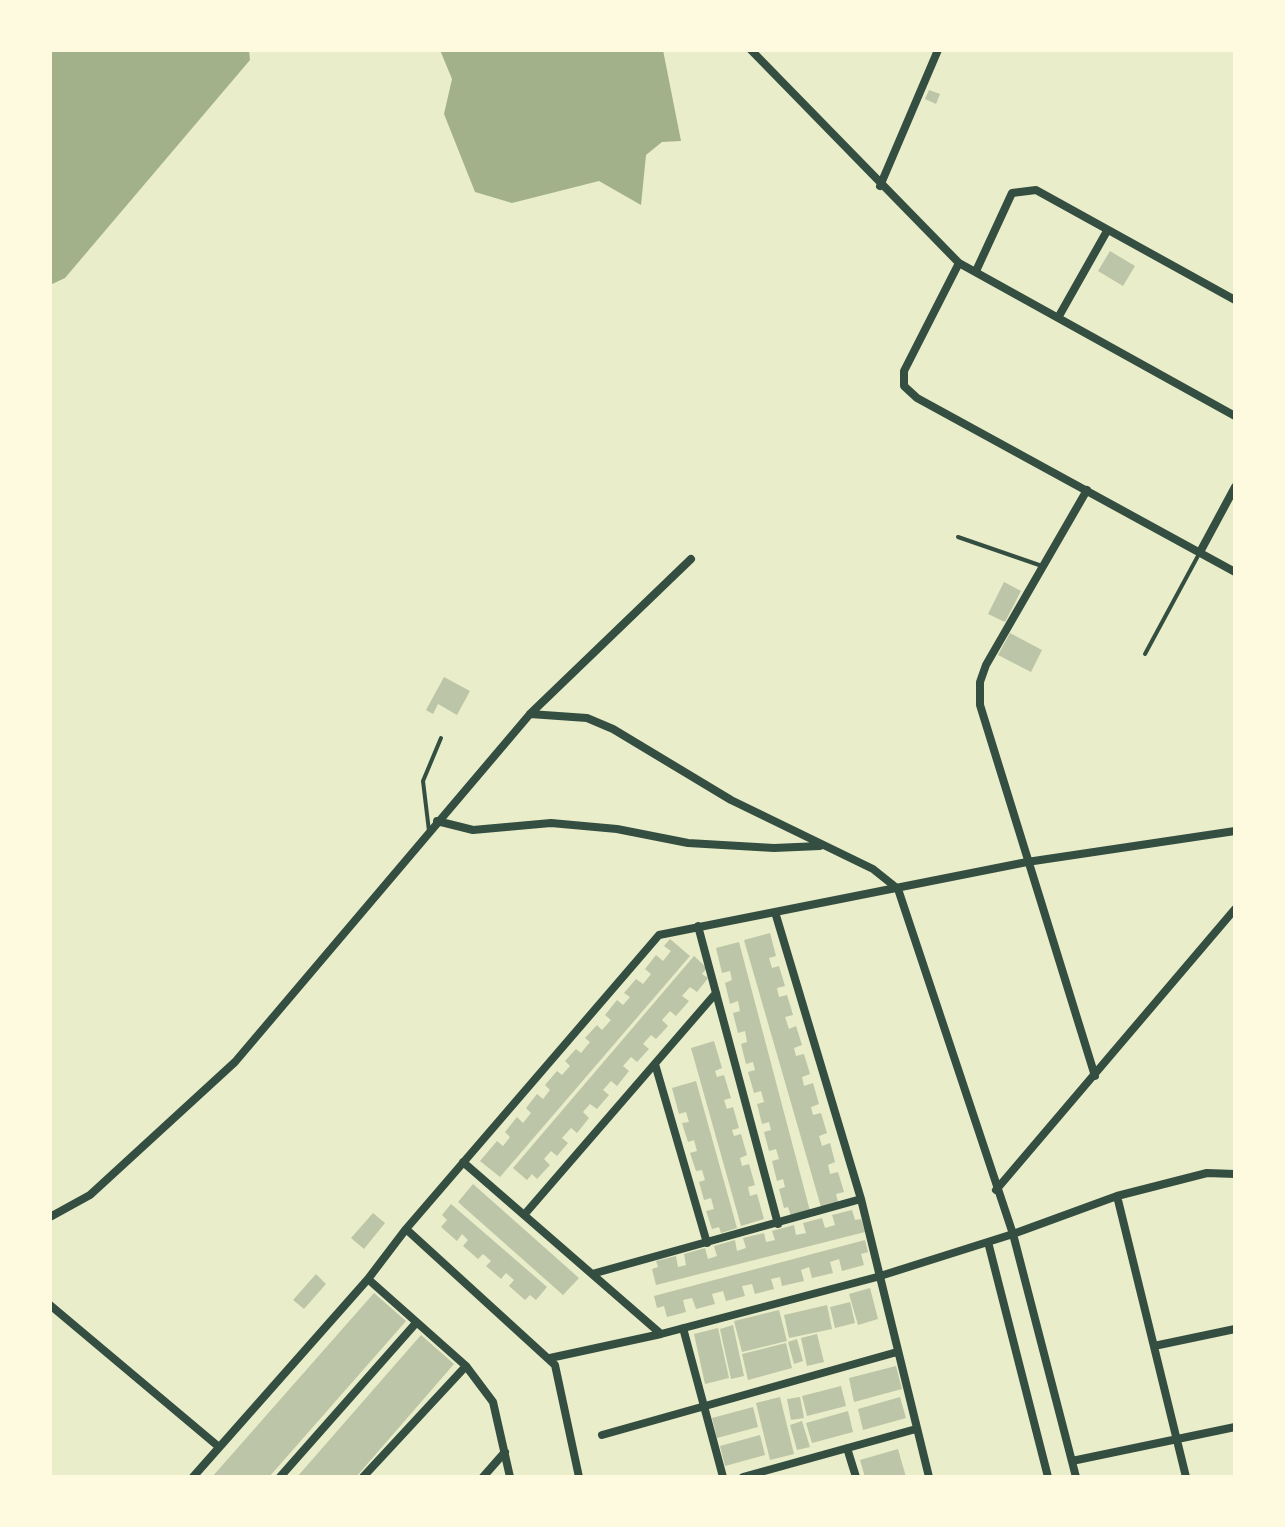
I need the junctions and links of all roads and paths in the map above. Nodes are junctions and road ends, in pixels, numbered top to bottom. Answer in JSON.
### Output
{"nodes":[{"id":1,"x":751,"y":50,"type":"edge"},
{"id":2,"x":938,"y":50,"type":"edge"},
{"id":3,"x":880,"y":186,"type":"junction"},
{"id":4,"x":1107,"y":231,"type":"junction"},
{"id":5,"x":959,"y":263,"type":"junction"},
{"id":6,"x":976,"y":271,"type":"junction"},
{"id":7,"x":1235,"y":300,"type":"edge"},
{"id":8,"x":1059,"y":316,"type":"junction"},
{"id":9,"x":1235,"y":416,"type":"edge"},
{"id":10,"x":1235,"y":487,"type":"edge"},
{"id":11,"x":1087,"y":490,"type":"junction"},
{"id":12,"x":958,"y":537,"type":"dead end"},
{"id":13,"x":1200,"y":552,"type":"junction"},
{"id":14,"x":691,"y":559,"type":"dead end"},
{"id":15,"x":1043,"y":566,"type":"junction"},
{"id":16,"x":1235,"y":572,"type":"edge"},
{"id":17,"x":1145,"y":654,"type":"dead end"},
{"id":18,"x":530,"y":714,"type":"junction"},
{"id":19,"x":441,"y":738,"type":"dead end"},
{"id":20,"x":437,"y":821,"type":"junction"},
{"id":21,"x":429,"y":831,"type":"junction"},
{"id":22,"x":1235,"y":831,"type":"edge"},
{"id":23,"x":821,"y":846,"type":"junction"},
{"id":24,"x":1027,"y":862,"type":"junction"},
{"id":25,"x":898,"y":889,"type":"junction"},
{"id":26,"x":1235,"y":909,"type":"edge"},
{"id":27,"x":775,"y":912,"type":"junction"},
{"id":28,"x":698,"y":926,"type":"junction"},
{"id":29,"x":716,"y":993,"type":"junction"},
{"id":30,"x":655,"y":1064,"type":"junction"},
{"id":31,"x":1095,"y":1076,"type":"junction"},
{"id":32,"x":463,"y":1162,"type":"junction"},
{"id":33,"x":1235,"y":1174,"type":"edge"},
{"id":34,"x":996,"y":1190,"type":"junction"},
{"id":35,"x":1117,"y":1196,"type":"junction"},
{"id":36,"x":861,"y":1199,"type":"junction"},
{"id":37,"x":524,"y":1215,"type":"junction"},
{"id":38,"x":50,"y":1217,"type":"edge"},
{"id":39,"x":778,"y":1224,"type":"junction"},
{"id":40,"x":406,"y":1229,"type":"junction"},
{"id":41,"x":1013,"y":1234,"type":"junction"},
{"id":42,"x":988,"y":1242,"type":"junction"},
{"id":43,"x":707,"y":1243,"type":"junction"},
{"id":44,"x":592,"y":1274,"type":"junction"},
{"id":45,"x":877,"y":1277,"type":"junction"},
{"id":46,"x":368,"y":1279,"type":"junction"},
{"id":47,"x":50,"y":1305,"type":"edge"},
{"id":48,"x":416,"y":1323,"type":"junction"},
{"id":49,"x":683,"y":1328,"type":"junction"},
{"id":50,"x":1235,"y":1329,"type":"edge"},
{"id":51,"x":661,"y":1334,"type":"junction"},
{"id":52,"x":1154,"y":1346,"type":"junction"},
{"id":53,"x":897,"y":1352,"type":"junction"},
{"id":54,"x":550,"y":1358,"type":"junction"},
{"id":55,"x":466,"y":1366,"type":"junction"},
{"id":56,"x":704,"y":1406,"type":"junction"},
{"id":57,"x":1235,"y":1427,"type":"edge"},
{"id":58,"x":916,"y":1429,"type":"junction"},
{"id":59,"x":602,"y":1435,"type":"dead end"},
{"id":60,"x":1176,"y":1438,"type":"junction"},
{"id":61,"x":219,"y":1447,"type":"junction"},
{"id":62,"x":847,"y":1448,"type":"junction"},
{"id":63,"x":505,"y":1452,"type":"junction"},
{"id":64,"x":1072,"y":1461,"type":"junction"},
{"id":65,"x":367,"y":1476,"type":"edge"},
{"id":66,"x":747,"y":1476,"type":"edge"},
{"id":67,"x":193,"y":1477,"type":"edge"},
{"id":68,"x":280,"y":1477,"type":"edge"},
{"id":69,"x":483,"y":1477,"type":"edge"},
{"id":70,"x":510,"y":1477,"type":"edge"},
{"id":71,"x":579,"y":1477,"type":"edge"},
{"id":72,"x":723,"y":1477,"type":"edge"},
{"id":73,"x":856,"y":1477,"type":"edge"},
{"id":74,"x":929,"y":1477,"type":"edge"},
{"id":75,"x":1048,"y":1477,"type":"edge"},
{"id":76,"x":1076,"y":1477,"type":"edge"},
{"id":77,"x":1186,"y":1477,"type":"edge"}],
"edges":[{"from":1,"to":3,"type":"street"},
{"from":2,"to":3,"type":"street"},
{"from":3,"to":5,"type":"street"},
{"from":4,"to":6,"type":"street"},
{"from":4,"to":7,"type":"street"},
{"from":4,"to":8,"type":"street"},
{"from":5,"to":6,"type":"street"},
{"from":5,"to":11,"type":"street"},
{"from":6,"to":8,"type":"street"},
{"from":8,"to":9,"type":"street"},
{"from":10,"to":13,"type":"street"},
{"from":11,"to":13,"type":"street"},
{"from":11,"to":15,"type":"street"},
{"from":12,"to":15,"type":"lane"},
{"from":13,"to":16,"type":"street"},
{"from":13,"to":17,"type":"lane"},
{"from":14,"to":18,"type":"street"},
{"from":15,"to":24,"type":"street"},
{"from":18,"to":20,"type":"street"},
{"from":18,"to":23,"type":"street"},
{"from":19,"to":21,"type":"lane"},
{"from":20,"to":21,"type":"street"},
{"from":20,"to":23,"type":"street"},
{"from":21,"to":38,"type":"street"},
{"from":22,"to":24,"type":"street"},
{"from":23,"to":25,"type":"street"},
{"from":24,"to":25,"type":"street"},
{"from":24,"to":31,"type":"street"},
{"from":25,"to":27,"type":"street"},
{"from":25,"to":34,"type":"street"},
{"from":26,"to":31,"type":"street"},
{"from":27,"to":28,"type":"street"},
{"from":27,"to":36,"type":"street"},
{"from":28,"to":29,"type":"street"},
{"from":28,"to":32,"type":"street"},
{"from":29,"to":30,"type":"street"},
{"from":29,"to":39,"type":"street"},
{"from":30,"to":37,"type":"street"},
{"from":30,"to":43,"type":"street"},
{"from":31,"to":34,"type":"street"},
{"from":32,"to":37,"type":"street"},
{"from":32,"to":40,"type":"street"},
{"from":33,"to":35,"type":"street"},
{"from":34,"to":41,"type":"street"},
{"from":35,"to":41,"type":"street"},
{"from":35,"to":52,"type":"street"},
{"from":36,"to":39,"type":"street"},
{"from":36,"to":45,"type":"street"},
{"from":37,"to":44,"type":"street"},
{"from":39,"to":43,"type":"street"},
{"from":40,"to":46,"type":"street"},
{"from":40,"to":54,"type":"street"},
{"from":41,"to":42,"type":"street"},
{"from":41,"to":64,"type":"street"},
{"from":42,"to":45,"type":"street"},
{"from":42,"to":75,"type":"street"},
{"from":43,"to":44,"type":"street"},
{"from":44,"to":51,"type":"street"},
{"from":45,"to":49,"type":"street"},
{"from":45,"to":53,"type":"street"},
{"from":46,"to":48,"type":"street"},
{"from":46,"to":61,"type":"street"},
{"from":47,"to":61,"type":"street"},
{"from":48,"to":55,"type":"street"},
{"from":48,"to":68,"type":"street"},
{"from":49,"to":51,"type":"street"},
{"from":49,"to":56,"type":"street"},
{"from":50,"to":52,"type":"street"},
{"from":51,"to":54,"type":"street"},
{"from":52,"to":60,"type":"street"},
{"from":53,"to":56,"type":"street"},
{"from":53,"to":58,"type":"street"},
{"from":54,"to":71,"type":"street"},
{"from":55,"to":63,"type":"street"},
{"from":55,"to":65,"type":"street"},
{"from":56,"to":59,"type":"street"},
{"from":56,"to":72,"type":"street"},
{"from":57,"to":60,"type":"street"},
{"from":58,"to":62,"type":"street"},
{"from":58,"to":74,"type":"street"},
{"from":60,"to":64,"type":"street"},
{"from":60,"to":77,"type":"street"},
{"from":61,"to":67,"type":"street"},
{"from":62,"to":66,"type":"street"},
{"from":62,"to":73,"type":"street"},
{"from":63,"to":69,"type":"street"},
{"from":63,"to":70,"type":"street"},
{"from":64,"to":76,"type":"street"}]}
